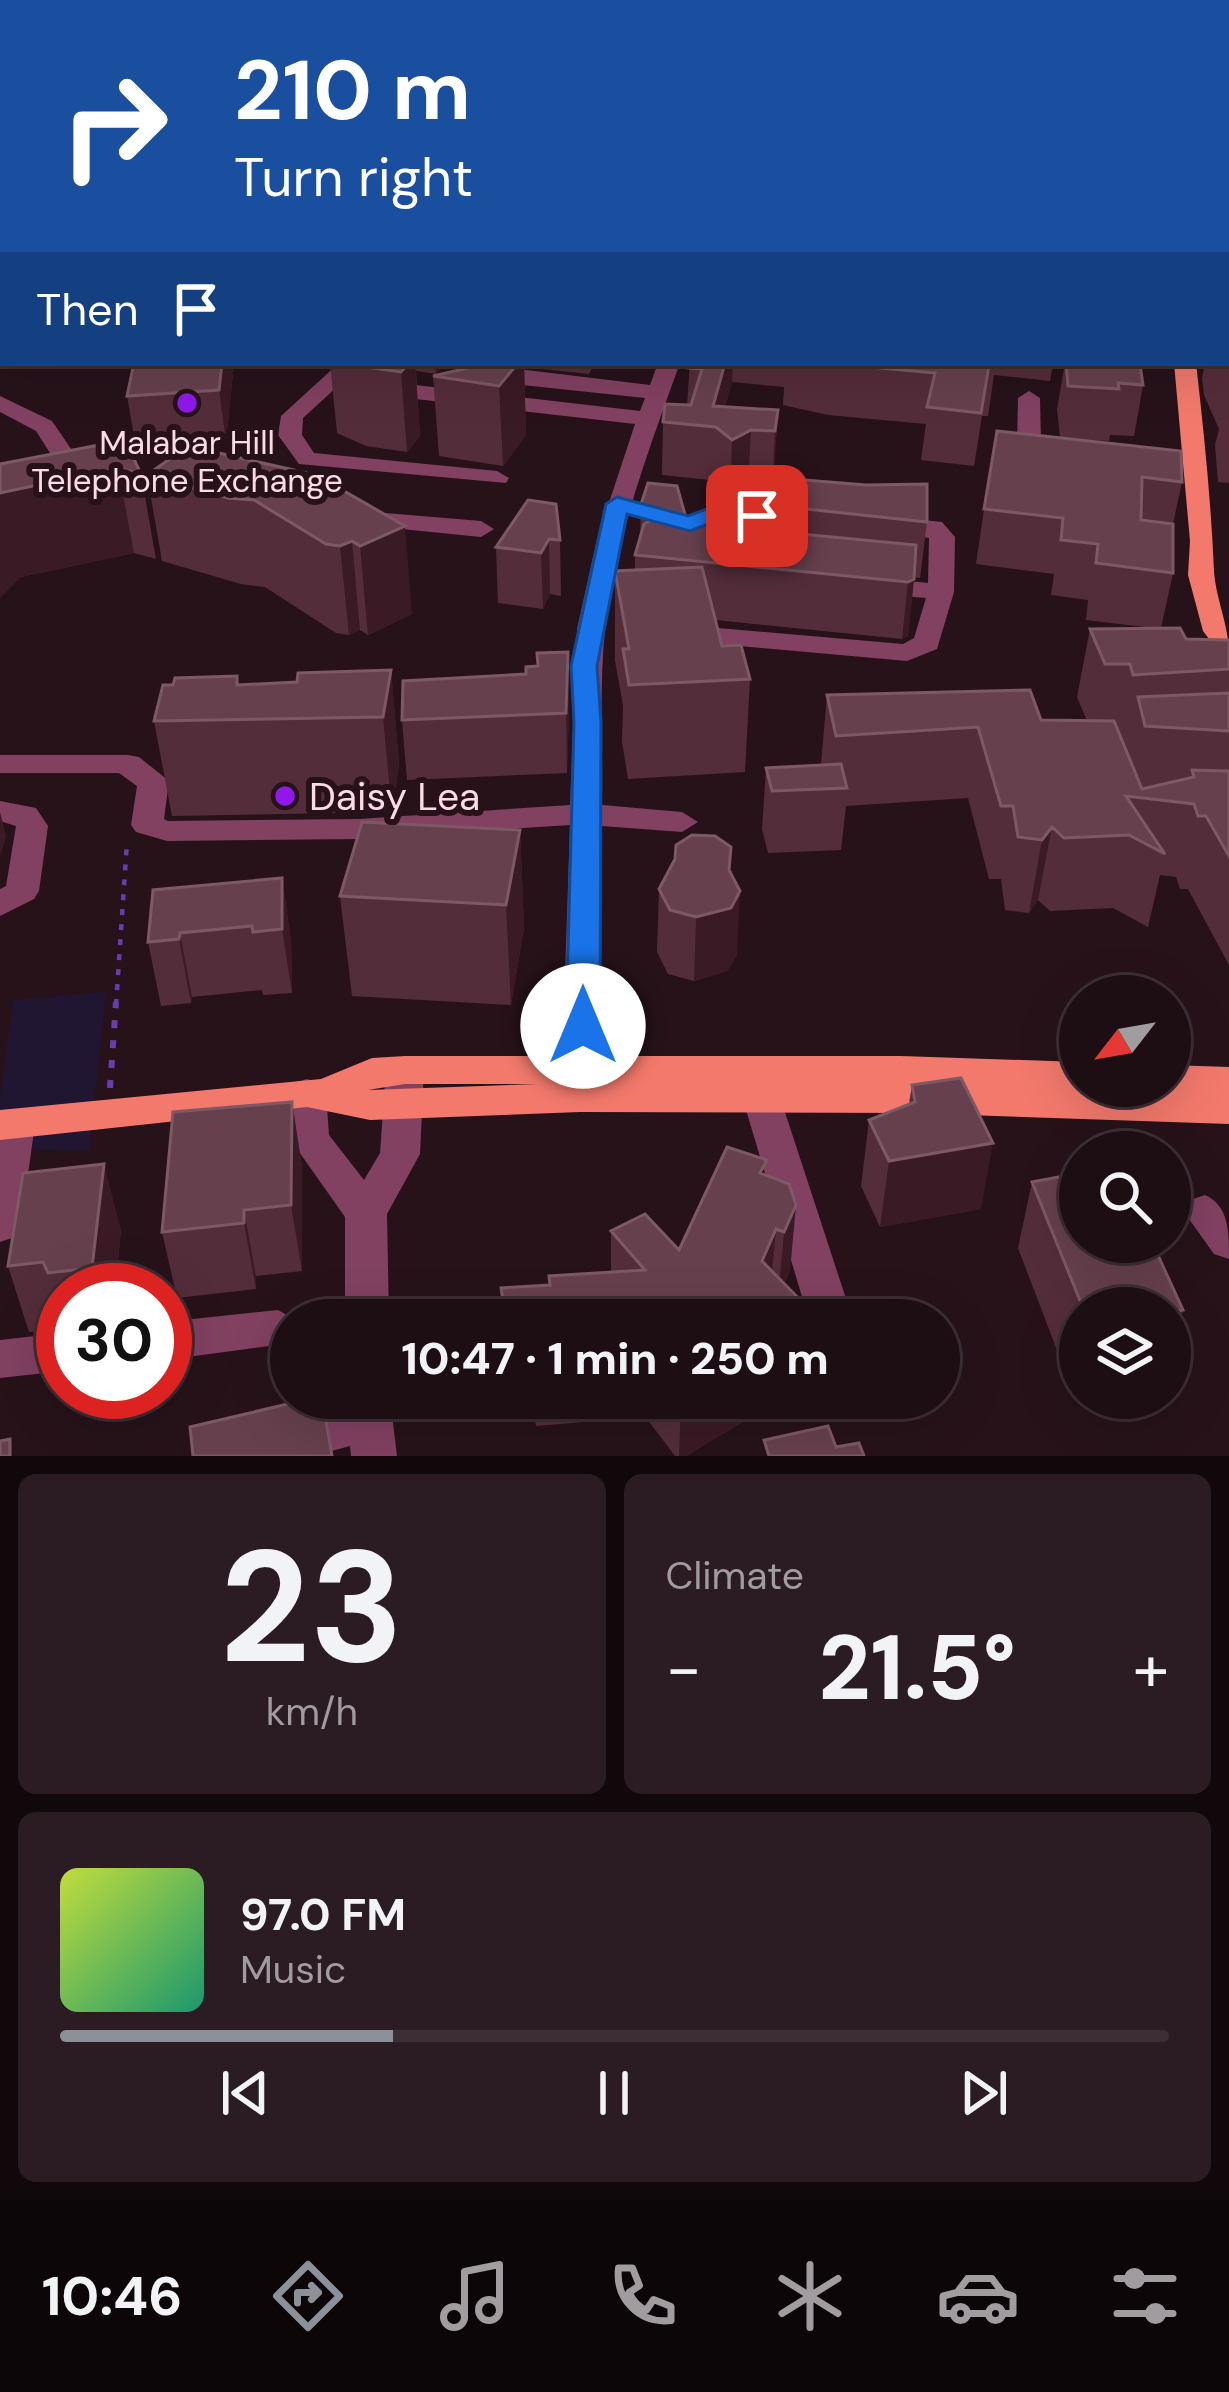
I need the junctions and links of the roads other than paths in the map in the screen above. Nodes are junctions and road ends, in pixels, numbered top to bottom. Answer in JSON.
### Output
{"nodes":[{"id":1,"x":349,"y":366,"type":"edge"},
{"id":2,"x":479,"y":366,"type":"edge"},
{"id":3,"x":1185,"y":366,"type":"edge"},
{"id":4,"x":596,"y":380,"type":"dead end"},
{"id":5,"x":662,"y":381,"type":"edge"},
{"id":6,"x":333,"y":382,"type":"junction"},
{"id":7,"x":1029,"y":398,"type":"dead end"},
{"id":8,"x":0,"y":403,"type":"edge"},
{"id":9,"x":647,"y":419,"type":"junction"},
{"id":10,"x":1082,"y":452,"type":"edge"},
{"id":11,"x":1160,"y":456,"type":"edge"},
{"id":12,"x":1192,"y":457,"type":"junction"},
{"id":13,"x":497,"y":478,"type":"dead end"},
{"id":14,"x":618,"y":497,"type":"junction"},
{"id":15,"x":207,"y":500,"type":"edge"},
{"id":16,"x":658,"y":512,"type":"edge"},
{"id":17,"x":341,"y":517,"type":"edge"},
{"id":18,"x":867,"y":523,"type":"edge"},
{"id":19,"x":481,"y":530,"type":"dead end"},
{"id":20,"x":638,"y":572,"type":"edge"},
{"id":21,"x":856,"y":583,"type":"edge"},
{"id":22,"x":941,"y":592,"type":"junction"},
{"id":23,"x":1229,"y":646,"type":"edge"},
{"id":24,"x":0,"y":764,"type":"edge"},
{"id":25,"x":0,"y":811,"type":"edge"},
{"id":26,"x":584,"y":814,"type":"junction"},
{"id":27,"x":682,"y":822,"type":"dead end"},
{"id":28,"x":0,"y":905,"type":"edge"},
{"id":29,"x":1059,"y":1077,"type":"edge"},
{"id":30,"x":1191,"y":1080,"type":"edge"},
{"id":31,"x":1229,"y":1082,"type":"edge"},
{"id":32,"x":581,"y":1083,"type":"junction"},
{"id":33,"x":903,"y":1084,"type":"junction"},
{"id":34,"x":406,"y":1088,"type":"junction"},
{"id":35,"x":316,"y":1093,"type":"junction"},
{"id":36,"x":762,"y":1100,"type":"junction"},
{"id":37,"x":1229,"y":1109,"type":"edge"},
{"id":38,"x":7,"y":1125,"type":"edge"},
{"id":39,"x":366,"y":1213,"type":"junction"},
{"id":40,"x":0,"y":1226,"type":"edge"},
{"id":41,"x":367,"y":1299,"type":"edge"},
{"id":42,"x":824,"y":1299,"type":"edge"},
{"id":43,"x":270,"y":1329,"type":"edge"},
{"id":44,"x":192,"y":1338,"type":"edge"},
{"id":45,"x":36,"y":1355,"type":"edge"},
{"id":46,"x":0,"y":1359,"type":"edge"},
{"id":47,"x":370,"y":1425,"type":"edge"},
{"id":48,"x":231,"y":1456,"type":"edge"}],
"edges":[{"from":1,"to":6,"type":"street"},
{"from":2,"to":5,"type":"street"},
{"from":3,"to":12,"type":"main road"},
{"from":4,"to":5,"type":"street"},
{"from":5,"to":9,"type":"street"},
{"from":6,"to":9,"type":"street"},
{"from":6,"to":13,"type":"street"},
{"from":7,"to":10,"type":"street"},
{"from":8,"to":15,"type":"street"},
{"from":9,"to":14,"type":"street"},
{"from":11,"to":12,"type":"street"},
{"from":12,"to":23,"type":"main road"},
{"from":14,"to":16,"type":"street"},
{"from":14,"to":26,"type":"street"},
{"from":17,"to":19,"type":"street"},
{"from":18,"to":22,"type":"street"},
{"from":20,"to":22,"type":"street"},
{"from":21,"to":22,"type":"street"},
{"from":24,"to":26,"type":"street"},
{"from":25,"to":28,"type":"street"},
{"from":26,"to":27,"type":"street"},
{"from":26,"to":32,"type":"street"},
{"from":29,"to":33,"type":"main road"},
{"from":30,"to":31,"type":"main road"},
{"from":32,"to":33,"type":"main road"},
{"from":32,"to":34,"type":"main road"},
{"from":32,"to":36,"type":"main road"},
{"from":33,"to":36,"type":"main road"},
{"from":33,"to":37,"type":"main road"},
{"from":34,"to":35,"type":"main road"},
{"from":34,"to":39,"type":"street"},
{"from":35,"to":38,"type":"main road"},
{"from":35,"to":39,"type":"street"},
{"from":36,"to":42,"type":"street"},
{"from":38,"to":40,"type":"street"},
{"from":39,"to":41,"type":"street"},
{"from":43,"to":44,"type":"street"},
{"from":45,"to":46,"type":"street"},
{"from":47,"to":48,"type":"street"}]}
